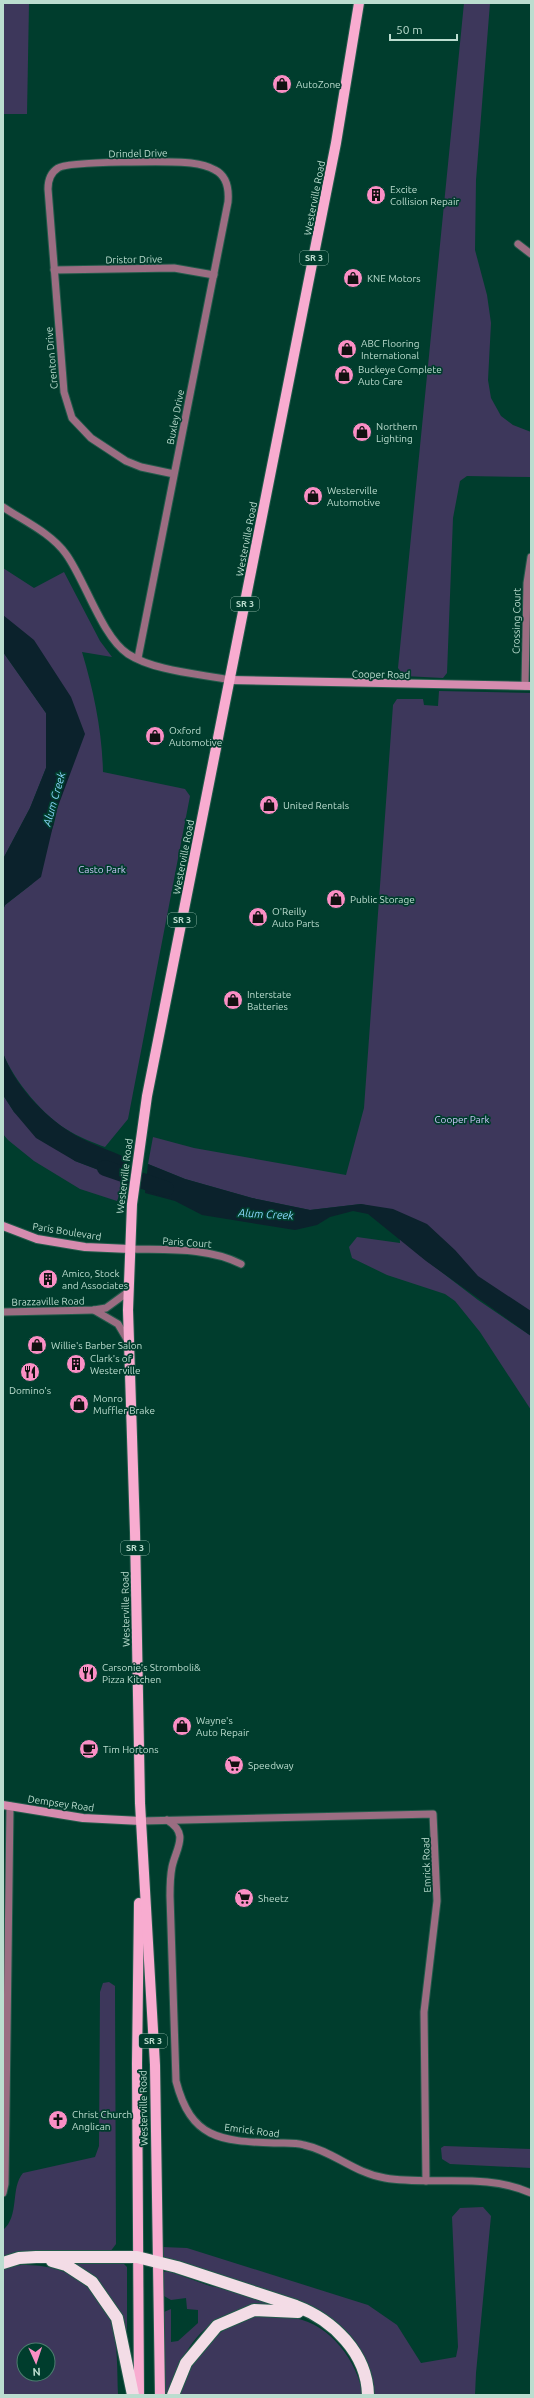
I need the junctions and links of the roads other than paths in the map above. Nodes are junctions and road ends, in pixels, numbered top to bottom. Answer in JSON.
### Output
{"nodes":[{"id":1,"x":359,"y":3,"type":"edge"},
{"id":2,"x":51,"y":175,"type":"joint"},
{"id":3,"x":225,"y":180,"type":"joint"},
{"id":4,"x":518,"y":244,"type":"dead end"},
{"id":5,"x":531,"y":254,"type":"edge"},
{"id":6,"x":54,"y":270,"type":"junction"},
{"id":7,"x":214,"y":275,"type":"junction"},
{"id":8,"x":174,"y":474,"type":"junction"},
{"id":9,"x":3,"y":507,"type":"edge"},
{"id":10,"x":531,"y":557,"type":"edge"},
{"id":11,"x":138,"y":658,"type":"junction"},
{"id":12,"x":230,"y":680,"type":"junction"},
{"id":13,"x":528,"y":686,"type":"edge"},
{"id":14,"x":3,"y":1226,"type":"edge"},
{"id":15,"x":130,"y":1249,"type":"junction"},
{"id":16,"x":242,"y":1264,"type":"dead end"},
{"id":17,"x":128,"y":1292,"type":"junction"},
{"id":18,"x":94,"y":1310,"type":"junction"},
{"id":19,"x":3,"y":1312,"type":"edge"},
{"id":20,"x":130,"y":1344,"type":"junction"},
{"id":21,"x":6,"y":1805,"type":"edge"},
{"id":22,"x":167,"y":1820,"type":"junction"},
{"id":23,"x":141,"y":1821,"type":"junction"},
{"id":24,"x":6,"y":1926,"type":"edge"},
{"id":25,"x":5,"y":2044,"type":"edge"},
{"id":26,"x":426,"y":2181,"type":"junction"},
{"id":27,"x":3,"y":2193,"type":"edge"},
{"id":28,"x":531,"y":2193,"type":"edge"},
{"id":29,"x":36,"y":2257,"type":"junction"},
{"id":30,"x":137,"y":2257,"type":"junction"},
{"id":31,"x":158,"y":2262,"type":"junction"},
{"id":32,"x":3,"y":2263,"type":"edge"},
{"id":33,"x":330,"y":2324,"type":"junction"},
{"id":34,"x":133,"y":2395,"type":"edge"},
{"id":35,"x":139,"y":2395,"type":"edge"},
{"id":36,"x":160,"y":2395,"type":"edge"},
{"id":37,"x":173,"y":2395,"type":"edge"},
{"id":38,"x":368,"y":2395,"type":"edge"}],
"edges":[{"from":1,"to":12,"type":"main road","name":"Westerville Road","number":"SR 3"},
{"from":2,"to":3,"type":"street","name":"Drindel Drive"},
{"from":2,"to":6,"type":"street","name":"Crenton Drive"},
{"from":3,"to":7,"type":"street","name":"Buxley Drive"},
{"from":4,"to":5,"type":"street"},
{"from":6,"to":7,"type":"street","name":"Dristor Drive"},
{"from":6,"to":8,"type":"street","name":"Crenton Drive"},
{"from":7,"to":8,"type":"street","name":"Buxley Drive"},
{"from":8,"to":11,"type":"street","name":"Buxley Drive"},
{"from":9,"to":11,"type":"street"},
{"from":10,"to":13,"type":"street","name":"Crossing Court"},
{"from":11,"to":12,"type":"street"},
{"from":12,"to":13,"type":"street","name":"Cooper Road"},
{"from":12,"to":15,"type":"main road","name":"Westerville Road","number":"SR 3"},
{"from":14,"to":15,"type":"street","name":"Paris Boulevard"},
{"from":15,"to":16,"type":"street","name":"Paris Court"},
{"from":15,"to":17,"type":"main road","name":"Westerville Road","number":"SR 3"},
{"from":17,"to":18,"type":"street","name":"Brazzaville Road"},
{"from":17,"to":20,"type":"main road","name":"Westerville Road","number":"SR 3"},
{"from":18,"to":19,"type":"street","name":"Brazzaville Road"},
{"from":18,"to":20,"type":"street","name":"Brazzaville Road"},
{"from":20,"to":23,"type":"main road","name":"Westerville Road","number":"SR 3"},
{"from":21,"to":23,"type":"street","name":"Dempsey Road"},
{"from":21,"to":24,"type":"street"},
{"from":22,"to":23,"type":"street","name":"Emrick Road"},
{"from":22,"to":26,"type":"street","name":"Emrick Road"},
{"from":22,"to":26,"type":"street","name":"Emrick Road"},
{"from":23,"to":30,"type":"main road","name":"Westerville Road","number":"SR 3"},
{"from":23,"to":31,"type":"main road","name":"Westerville Road","number":"SR 3"},
{"from":24,"to":25,"type":"street"},
{"from":25,"to":27,"type":"street"},
{"from":26,"to":28,"type":"street","name":"Emrick Road"},
{"from":29,"to":30,"type":"highway"},
{"from":29,"to":32,"type":"highway"},
{"from":29,"to":34,"type":"highway"},
{"from":30,"to":31,"type":"highway"},
{"from":30,"to":35,"type":"main road","name":"Westerville Road","number":"SR 3"},
{"from":31,"to":33,"type":"highway"},
{"from":31,"to":36,"type":"main road","name":"Westerville Road","number":"SR 3"},
{"from":33,"to":37,"type":"highway"},
{"from":33,"to":38,"type":"highway"}]}
